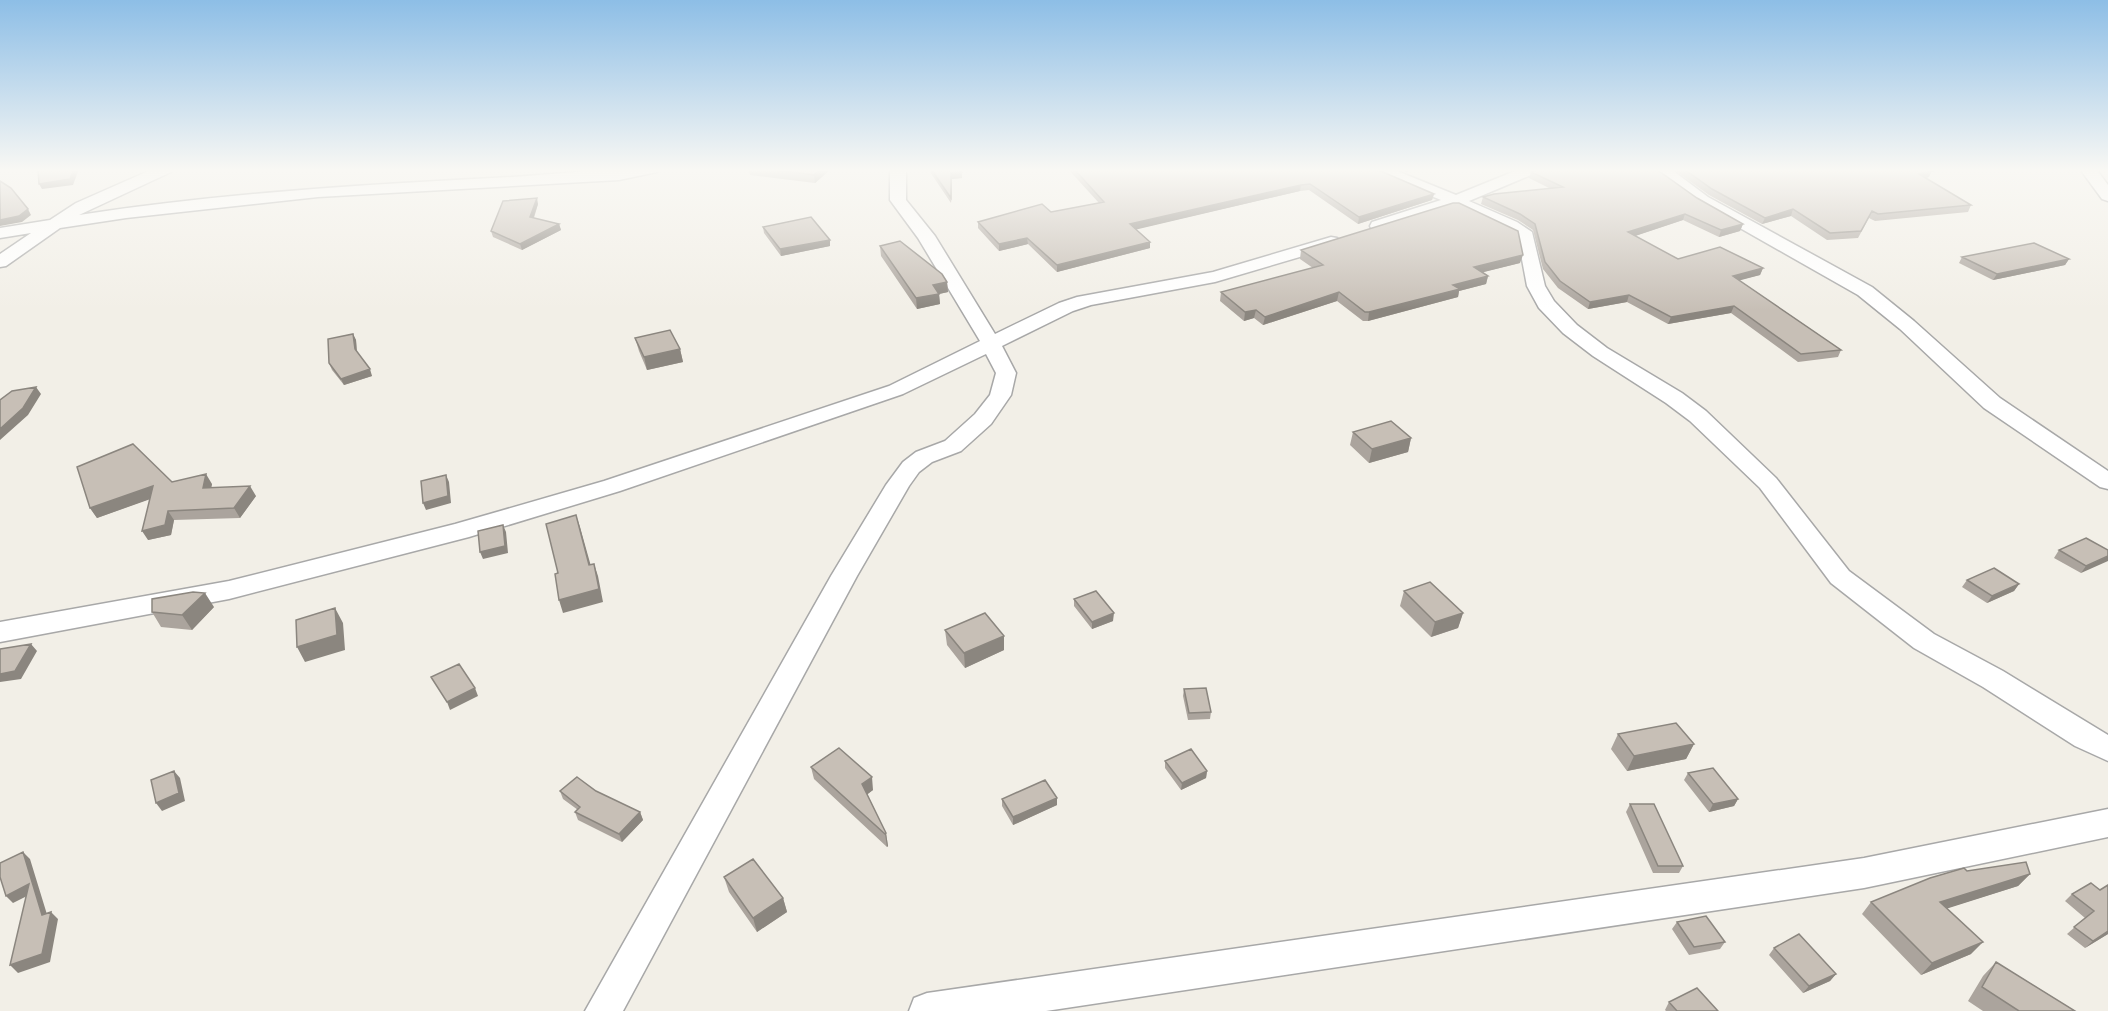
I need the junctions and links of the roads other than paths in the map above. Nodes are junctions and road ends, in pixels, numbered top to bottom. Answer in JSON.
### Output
{"nodes":[{"id":1,"x":66,"y":216,"type":"edge"},
{"id":2,"x":107,"y":216,"type":"edge"},
{"id":3,"x":911,"y":216,"type":"edge"},
{"id":4,"x":1408,"y":216,"type":"edge"},
{"id":5,"x":1489,"y":216,"type":"edge"},
{"id":6,"x":1731,"y":216,"type":"edge"},
{"id":7,"x":53,"y":225,"type":"junction"},
{"id":8,"x":0,"y":233,"type":"edge"},
{"id":9,"x":0,"y":262,"type":"edge"},
{"id":10,"x":992,"y":345,"type":"junction"},
{"id":11,"x":2108,"y":482,"type":"edge"},
{"id":12,"x":0,"y":632,"type":"edge"},
{"id":13,"x":2108,"y":749,"type":"edge"},
{"id":14,"x":2108,"y":823,"type":"edge"},
{"id":15,"x":603,"y":1011,"type":"edge"},
{"id":16,"x":927,"y":1011,"type":"edge"}],
"edges":[{"from":1,"to":7,"type":"street"},
{"from":2,"to":7,"type":"street"},
{"from":3,"to":10,"type":"street"},
{"from":4,"to":10,"type":"street"},
{"from":5,"to":13,"type":"street"},
{"from":6,"to":11,"type":"street"},
{"from":7,"to":8,"type":"street"},
{"from":7,"to":9,"type":"street"},
{"from":10,"to":12,"type":"street"},
{"from":10,"to":15,"type":"street"},
{"from":14,"to":16,"type":"street"}]}
